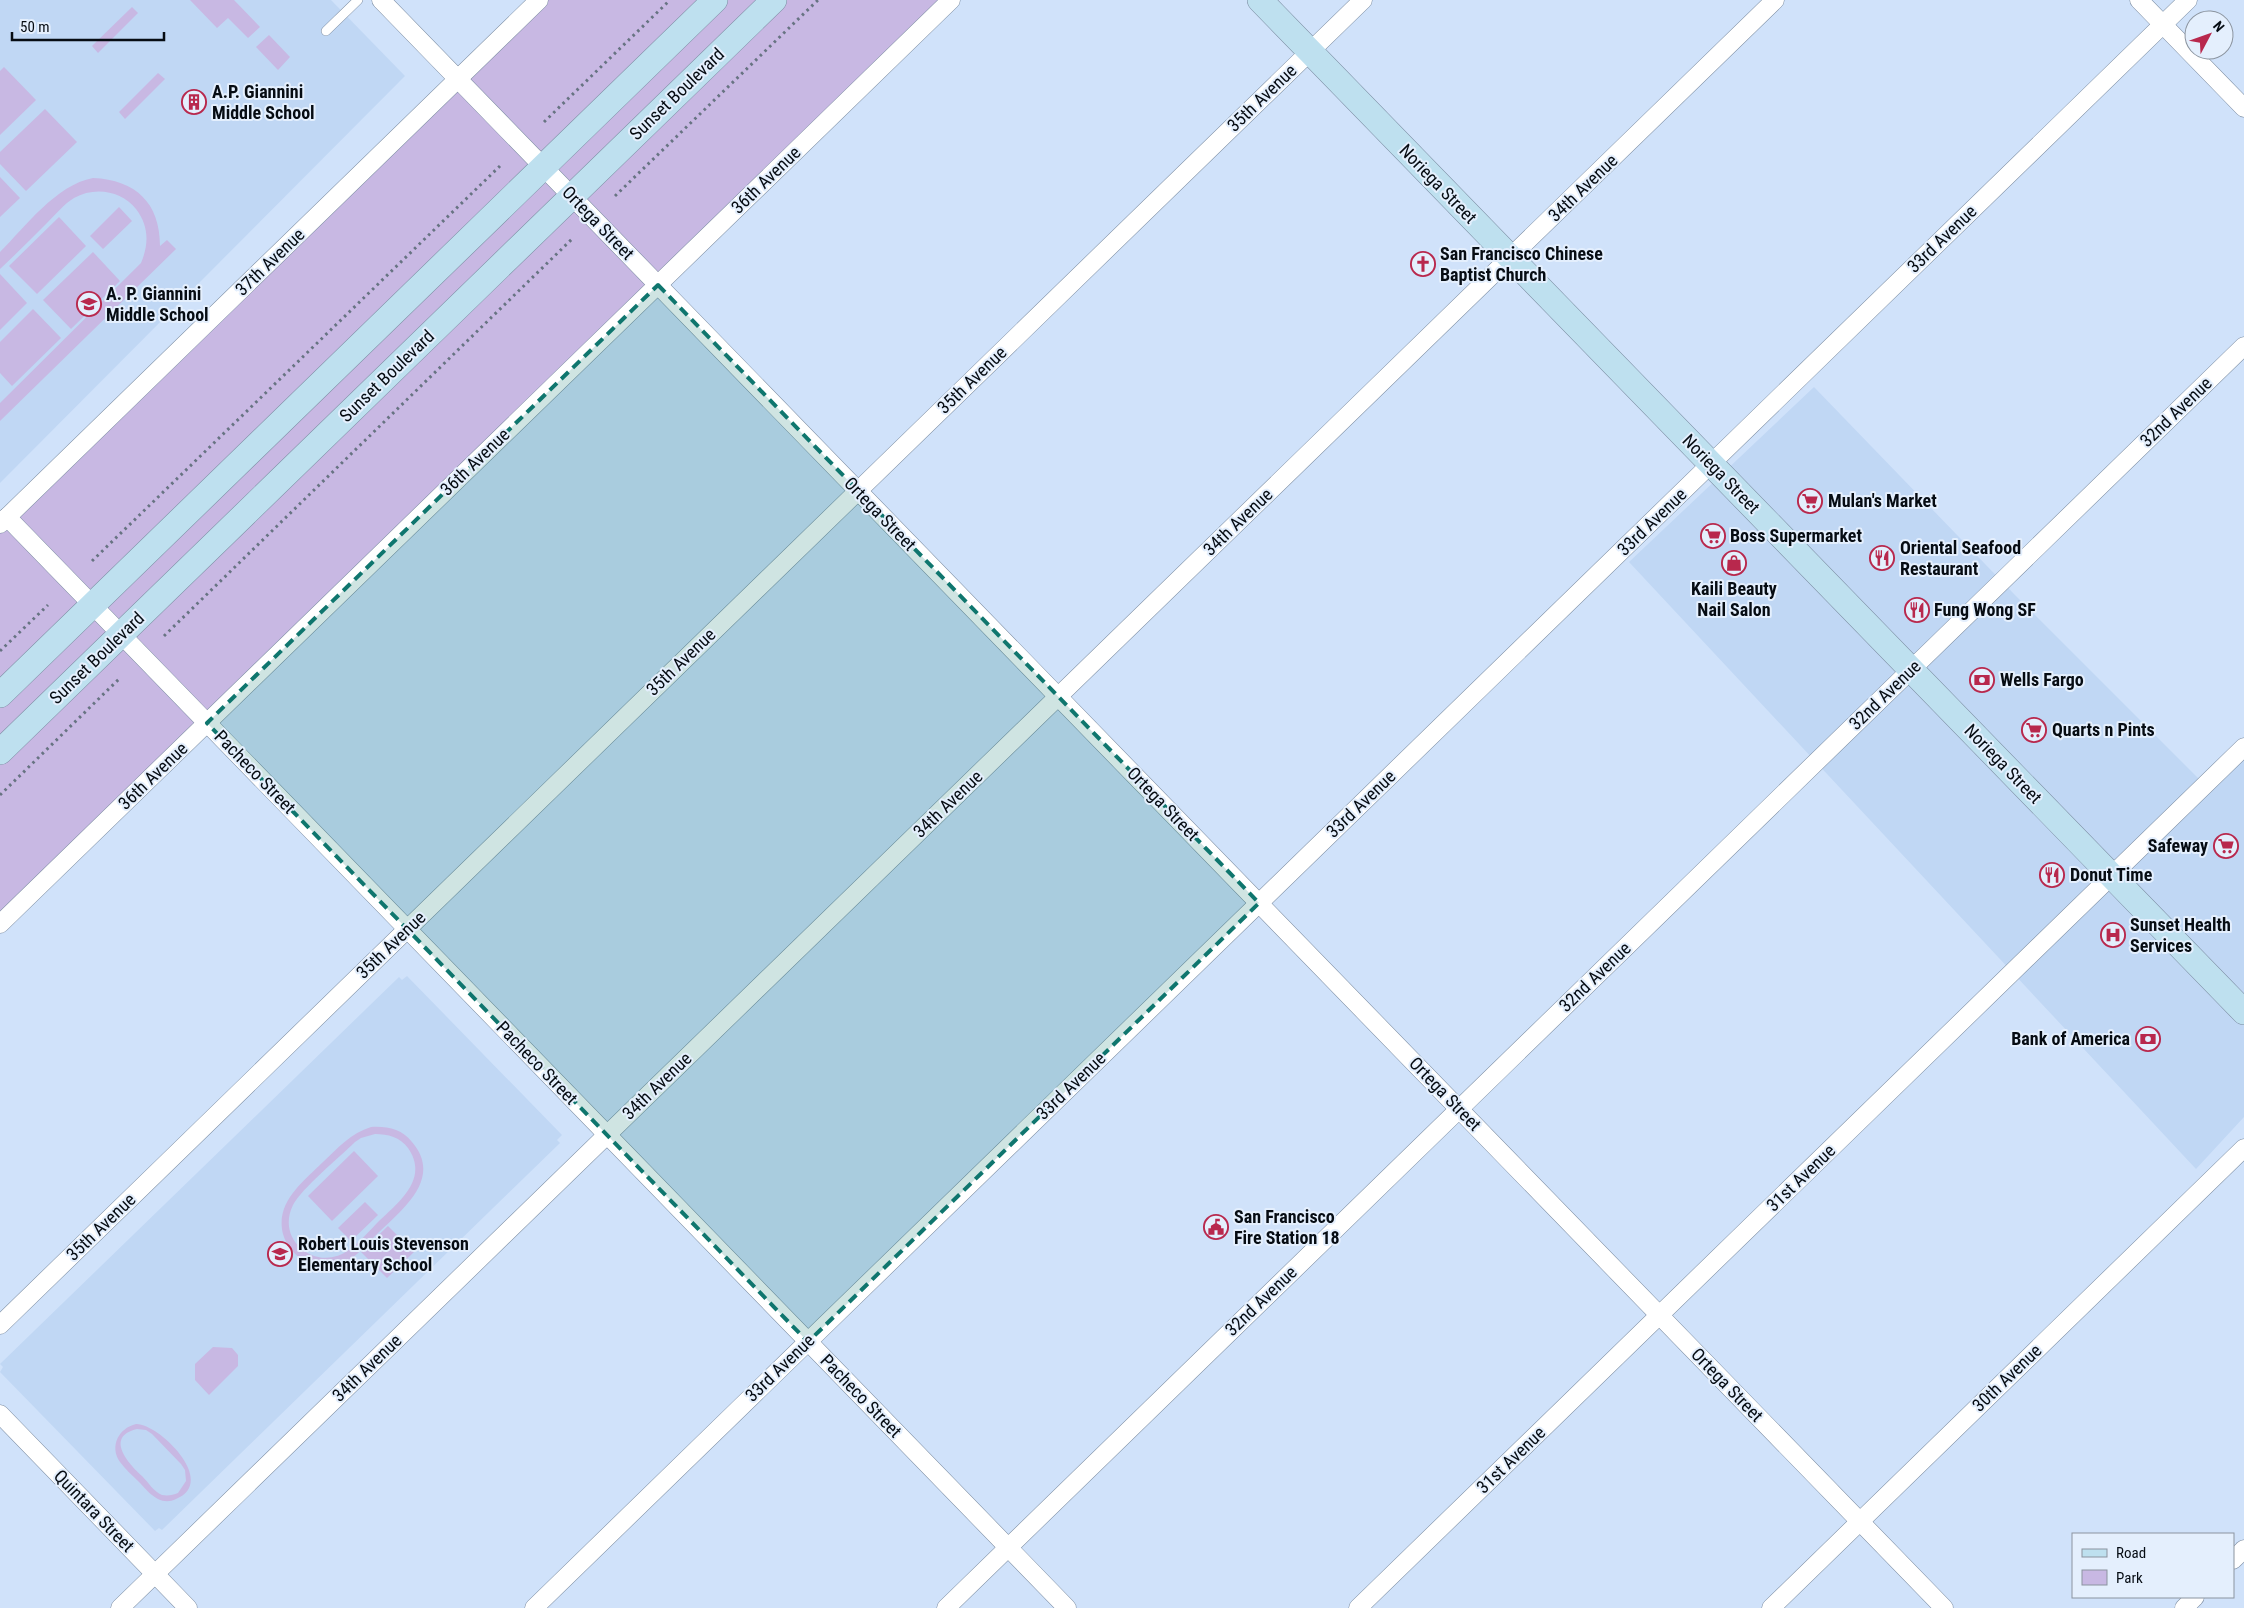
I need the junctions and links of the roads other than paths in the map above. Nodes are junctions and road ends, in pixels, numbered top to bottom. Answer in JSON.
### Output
{"nodes":[{"id":1,"x":358,"y":0,"type":"edge"},
{"id":2,"x":381,"y":0,"type":"edge"},
{"id":3,"x":539,"y":0,"type":"edge"},
{"id":4,"x":715,"y":0,"type":"edge"},
{"id":5,"x":774,"y":0,"type":"edge"},
{"id":6,"x":951,"y":0,"type":"edge"},
{"id":7,"x":1260,"y":0,"type":"edge"},
{"id":8,"x":1363,"y":0,"type":"edge"},
{"id":9,"x":1775,"y":0,"type":"edge"},
{"id":10,"x":2139,"y":0,"type":"edge"},
{"id":11,"x":2188,"y":0,"type":"edge"},
{"id":12,"x":2163,"y":24,"type":"junction"},
{"id":13,"x":326,"y":31,"type":"dead end"},
{"id":14,"x":1310,"y":51,"type":"junction"},
{"id":15,"x":458,"y":79,"type":"junction"},
{"id":16,"x":2244,"y":108,"type":"edge"},
{"id":17,"x":543,"y":167,"type":"junction"},
{"id":18,"x":572,"y":196,"type":"junction"},
{"id":19,"x":1510,"y":258,"type":"junction"},
{"id":20,"x":658,"y":284,"type":"junction"},
{"id":21,"x":2244,"y":346,"type":"edge"},
{"id":22,"x":1711,"y":464,"type":"junction"},
{"id":23,"x":858,"y":491,"type":"junction"},
{"id":24,"x":3,"y":520,"type":"edge"},
{"id":25,"x":92,"y":605,"type":"junction"},
{"id":26,"x":121,"y":635,"type":"junction"},
{"id":27,"x":1911,"y":670,"type":"junction"},
{"id":28,"x":0,"y":694,"type":"edge"},
{"id":29,"x":1058,"y":697,"type":"junction"},
{"id":30,"x":207,"y":723,"type":"junction"},
{"id":31,"x":2244,"y":747,"type":"edge"},
{"id":32,"x":0,"y":752,"type":"edge"},
{"id":33,"x":2111,"y":876,"type":"junction"},
{"id":34,"x":1259,"y":903,"type":"junction"},
{"id":35,"x":0,"y":924,"type":"edge"},
{"id":36,"x":407,"y":929,"type":"junction"},
{"id":37,"x":2244,"y":1012,"type":"edge"},
{"id":38,"x":1459,"y":1109,"type":"junction"},
{"id":39,"x":607,"y":1135,"type":"junction"},
{"id":40,"x":2244,"y":1148,"type":"edge"},
{"id":41,"x":1659,"y":1315,"type":"junction"},
{"id":42,"x":0,"y":1325,"type":"edge"},
{"id":43,"x":808,"y":1342,"type":"junction"},
{"id":44,"x":0,"y":1414,"type":"edge"},
{"id":45,"x":1860,"y":1522,"type":"junction"},
{"id":46,"x":1008,"y":1547,"type":"junction"},
{"id":47,"x":2244,"y":1549,"type":"edge"},
{"id":48,"x":2234,"y":1559,"type":"edge"},
{"id":49,"x":155,"y":1574,"type":"junction"},
{"id":50,"x":2194,"y":1598,"type":"edge"},
{"id":51,"x":120,"y":1608,"type":"edge"},
{"id":52,"x":188,"y":1608,"type":"edge"},
{"id":53,"x":534,"y":1608,"type":"edge"},
{"id":54,"x":946,"y":1608,"type":"edge"},
{"id":55,"x":1067,"y":1608,"type":"edge"},
{"id":56,"x":1358,"y":1608,"type":"edge"},
{"id":57,"x":1771,"y":1608,"type":"edge"},
{"id":58,"x":1944,"y":1608,"type":"edge"},
{"id":59,"x":2184,"y":1608,"type":"edge"}],
"edges":[{"from":1,"to":13,"type":"lane"},
{"from":2,"to":15,"type":"street","name":"Ortega Street"},
{"from":3,"to":15,"type":"street","name":"37th Avenue"},
{"from":4,"to":17,"type":"main road"},
{"from":5,"to":18,"type":"main road","name":"Sunset Boulevard"},
{"from":6,"to":20,"type":"street","name":"36th Avenue"},
{"from":7,"to":14,"type":"main road","name":"Noriega Street"},
{"from":8,"to":14,"type":"street","name":"35th Avenue"},
{"from":9,"to":19,"type":"street","name":"34th Avenue"},
{"from":10,"to":12,"type":"street"},
{"from":11,"to":12,"type":"street","name":"33rd Avenue"},
{"from":12,"to":16,"type":"street"},
{"from":12,"to":22,"type":"street","name":"33rd Avenue"},
{"from":14,"to":19,"type":"main road","name":"Noriega Street"},
{"from":14,"to":23,"type":"street","name":"35th Avenue"},
{"from":15,"to":17,"type":"street","name":"Ortega Street"},
{"from":15,"to":24,"type":"street","name":"37th Avenue"},
{"from":17,"to":18,"type":"street","name":"Ortega Street"},
{"from":17,"to":25,"type":"main road"},
{"from":18,"to":20,"type":"street","name":"Ortega Street"},
{"from":18,"to":26,"type":"main road","name":"Sunset Boulevard"},
{"from":19,"to":22,"type":"main road","name":"Noriega Street"},
{"from":19,"to":29,"type":"street","name":"34th Avenue"},
{"from":20,"to":23,"type":"street","name":"Ortega Street"},
{"from":20,"to":30,"type":"street","name":"36th Avenue"},
{"from":21,"to":27,"type":"street","name":"32nd Avenue"},
{"from":22,"to":27,"type":"main road","name":"Noriega Street"},
{"from":22,"to":34,"type":"street","name":"33rd Avenue"},
{"from":23,"to":29,"type":"street","name":"Ortega Street"},
{"from":23,"to":36,"type":"street","name":"35th Avenue"},
{"from":24,"to":25,"type":"street","name":"Pacheco Street"},
{"from":25,"to":26,"type":"street","name":"Pacheco Street"},
{"from":25,"to":28,"type":"main road"},
{"from":26,"to":30,"type":"street","name":"Pacheco Street"},
{"from":26,"to":32,"type":"main road","name":"Sunset Boulevard"},
{"from":27,"to":33,"type":"main road","name":"Noriega Street"},
{"from":27,"to":38,"type":"street","name":"32nd Avenue"},
{"from":29,"to":34,"type":"street","name":"Ortega Street"},
{"from":29,"to":39,"type":"street","name":"34th Avenue"},
{"from":30,"to":35,"type":"street","name":"36th Avenue"},
{"from":30,"to":36,"type":"street","name":"Pacheco Street"},
{"from":31,"to":33,"type":"street","name":"31st Avenue"},
{"from":33,"to":37,"type":"main road","name":"Noriega Street"},
{"from":33,"to":41,"type":"street","name":"31st Avenue"},
{"from":34,"to":38,"type":"street","name":"Ortega Street"},
{"from":34,"to":43,"type":"street","name":"33rd Avenue"},
{"from":36,"to":39,"type":"street","name":"Pacheco Street"},
{"from":36,"to":42,"type":"street","name":"35th Avenue"},
{"from":38,"to":41,"type":"street","name":"Ortega Street"},
{"from":38,"to":46,"type":"street","name":"32nd Avenue"},
{"from":39,"to":43,"type":"street","name":"Pacheco Street"},
{"from":39,"to":49,"type":"street","name":"34th Avenue"},
{"from":40,"to":45,"type":"street","name":"30th Avenue"},
{"from":41,"to":45,"type":"street","name":"Ortega Street"},
{"from":41,"to":56,"type":"street","name":"31st Avenue"},
{"from":43,"to":46,"type":"street","name":"Pacheco Street"},
{"from":43,"to":53,"type":"street","name":"33rd Avenue"},
{"from":44,"to":49,"type":"street","name":"Quintara Street"},
{"from":45,"to":57,"type":"street","name":"30th Avenue"},
{"from":45,"to":58,"type":"street","name":"Ortega Street"},
{"from":46,"to":54,"type":"street","name":"32nd Avenue"},
{"from":46,"to":55,"type":"street","name":"Pacheco Street"},
{"from":47,"to":48,"type":"street"},
{"from":49,"to":51,"type":"street","name":"34th Avenue"},
{"from":49,"to":52,"type":"street","name":"Quintara Street"},
{"from":50,"to":59,"type":"street"}]}
